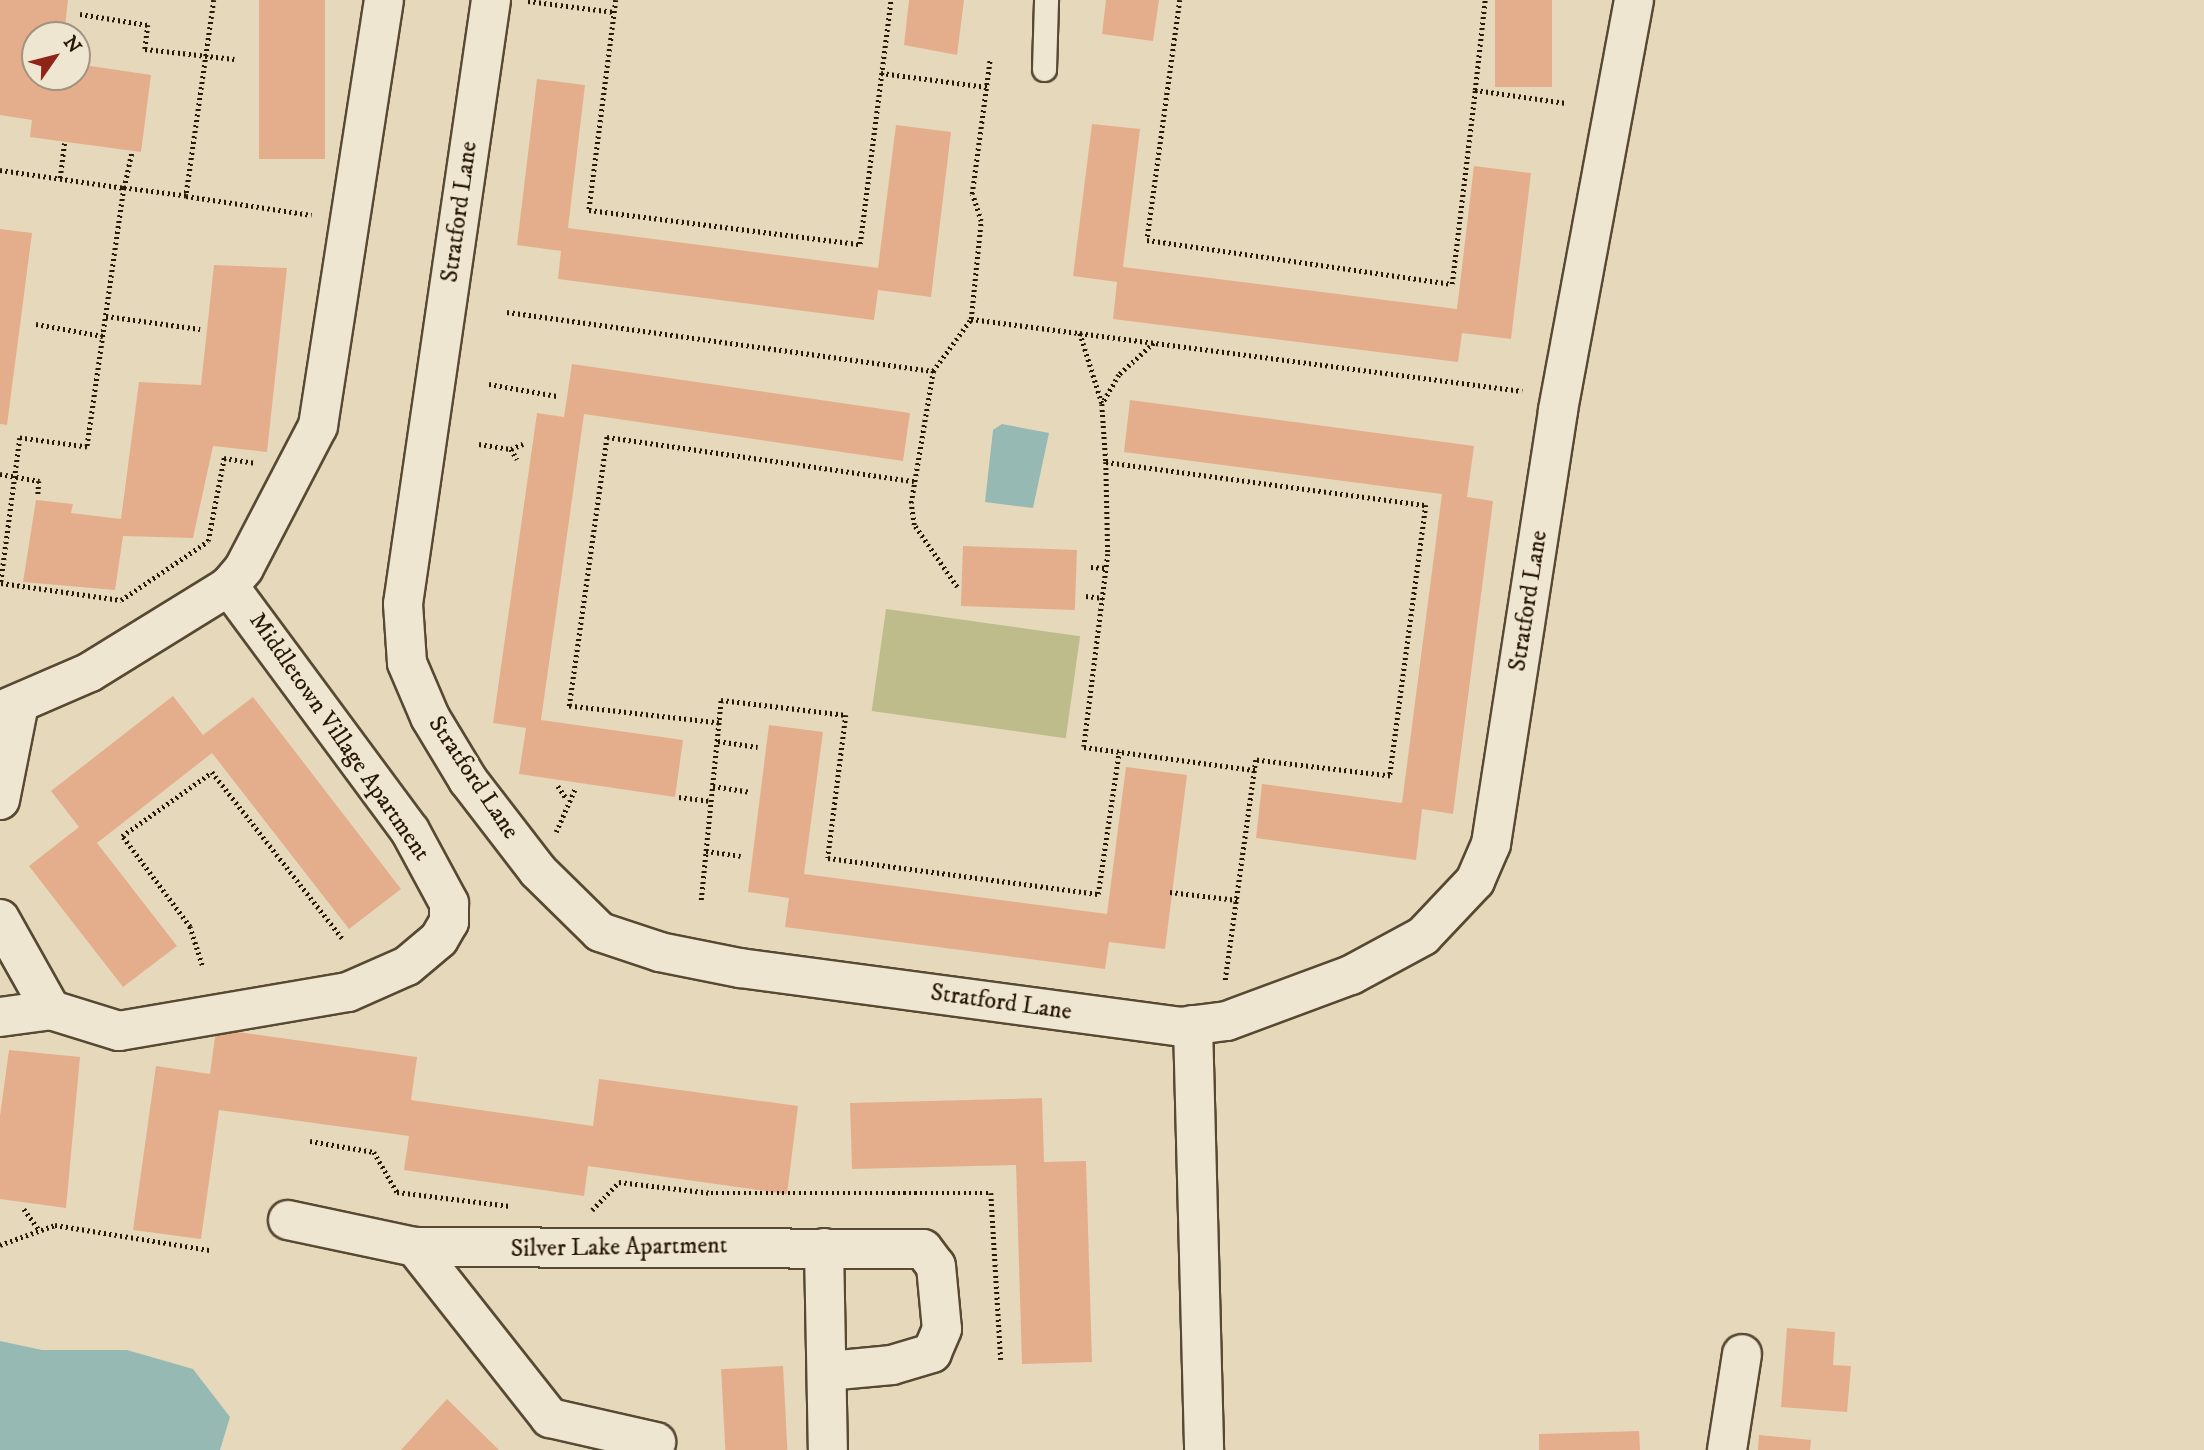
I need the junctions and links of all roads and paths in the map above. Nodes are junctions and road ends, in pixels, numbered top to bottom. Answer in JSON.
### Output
{"nodes":[{"id":1,"x":214,"y":0,"type":"edge"},
{"id":2,"x":384,"y":0,"type":"edge"},
{"id":3,"x":491,"y":0,"type":"edge"},
{"id":4,"x":522,"y":0,"type":"edge"},
{"id":5,"x":615,"y":0,"type":"edge"},
{"id":6,"x":891,"y":0,"type":"edge"},
{"id":7,"x":1046,"y":0,"type":"edge"},
{"id":8,"x":1180,"y":0,"type":"edge"},
{"id":9,"x":1485,"y":0,"type":"edge"},
{"id":10,"x":1634,"y":0,"type":"edge"},
{"id":11,"x":614,"y":12,"type":"junction"},
{"id":12,"x":79,"y":14,"type":"dead end"},
{"id":13,"x":207,"y":55,"type":"junction"},
{"id":14,"x":234,"y":59,"type":"dead end"},
{"id":15,"x":990,"y":59,"type":"dead end"},
{"id":16,"x":1044,"y":69,"type":"dead end"},
{"id":17,"x":881,"y":73,"type":"junction"},
{"id":18,"x":987,"y":87,"type":"junction"},
{"id":19,"x":1475,"y":90,"type":"junction"},
{"id":20,"x":1566,"y":103,"type":"dead end"},
{"id":21,"x":64,"y":143,"type":"dead end"},
{"id":22,"x":132,"y":151,"type":"dead end"},
{"id":23,"x":0,"y":170,"type":"edge"},
{"id":24,"x":60,"y":178,"type":"junction"},
{"id":25,"x":124,"y":188,"type":"junction"},
{"id":26,"x":186,"y":196,"type":"junction"},
{"id":27,"x":315,"y":202,"type":"dead end"},
{"id":28,"x":313,"y":215,"type":"junction"},
{"id":29,"x":311,"y":229,"type":"dead end"},
{"id":30,"x":507,"y":312,"type":"dead end"},
{"id":31,"x":106,"y":316,"type":"junction"},
{"id":32,"x":971,"y":319,"type":"junction"},
{"id":33,"x":36,"y":324,"type":"dead end"},
{"id":34,"x":200,"y":329,"type":"dead end"},
{"id":35,"x":1080,"y":333,"type":"junction"},
{"id":36,"x":103,"y":336,"type":"junction"},
{"id":37,"x":1154,"y":343,"type":"junction"},
{"id":38,"x":933,"y":371,"type":"junction"},
{"id":39,"x":489,"y":384,"type":"dead end"},
{"id":40,"x":1533,"y":393,"type":"dead end"},
{"id":41,"x":557,"y":396,"type":"dead end"},
{"id":42,"x":1102,"y":404,"type":"junction"},
{"id":43,"x":479,"y":444,"type":"dead end"},
{"id":44,"x":523,"y":444,"type":"dead end"},
{"id":45,"x":511,"y":449,"type":"junction"},
{"id":46,"x":517,"y":458,"type":"dead end"},
{"id":47,"x":269,"y":461,"type":"dead end"},
{"id":48,"x":1106,"y":462,"type":"junction"},
{"id":49,"x":0,"y":474,"type":"edge"},
{"id":50,"x":15,"y":477,"type":"junction"},
{"id":51,"x":914,"y":481,"type":"junction"},
{"id":52,"x":38,"y":494,"type":"dead end"},
{"id":53,"x":1091,"y":567,"type":"dead end"},
{"id":54,"x":1107,"y":568,"type":"junction"},
{"id":55,"x":1,"y":583,"type":"edge"},
{"id":56,"x":229,"y":586,"type":"junction"},
{"id":57,"x":957,"y":587,"type":"dead end"},
{"id":58,"x":0,"y":588,"type":"edge"},
{"id":59,"x":1086,"y":596,"type":"dead end"},
{"id":60,"x":1103,"y":598,"type":"junction"},
{"id":61,"x":10,"y":708,"type":"edge"},
{"id":62,"x":719,"y":723,"type":"junction"},
{"id":63,"x":718,"y":741,"type":"junction"},
{"id":64,"x":758,"y":747,"type":"dead end"},
{"id":65,"x":1119,"y":752,"type":"junction"},
{"id":66,"x":1255,"y":771,"type":"junction"},
{"id":67,"x":558,"y":786,"type":"dead end"},
{"id":68,"x":713,"y":786,"type":"junction"},
{"id":69,"x":576,"y":789,"type":"dead end"},
{"id":70,"x":751,"y":792,"type":"dead end"},
{"id":71,"x":680,"y":797,"type":"dead end"},
{"id":72,"x":566,"y":798,"type":"junction"},
{"id":73,"x":0,"y":800,"type":"edge"},
{"id":74,"x":711,"y":801,"type":"junction"},
{"id":75,"x":554,"y":837,"type":"dead end"},
{"id":76,"x":706,"y":851,"type":"junction"},
{"id":77,"x":741,"y":856,"type":"dead end"},
{"id":78,"x":1170,"y":892,"type":"dead end"},
{"id":79,"x":701,"y":900,"type":"dead end"},
{"id":80,"x":1238,"y":900,"type":"junction"},
{"id":81,"x":0,"y":919,"type":"edge"},
{"id":82,"x":342,"y":938,"type":"dead end"},
{"id":83,"x":202,"y":965,"type":"dead end"},
{"id":84,"x":1224,"y":990,"type":"dead end"},
{"id":85,"x":51,"y":1010,"type":"junction"},
{"id":86,"x":0,"y":1017,"type":"edge"},
{"id":87,"x":1193,"y":1025,"type":"junction"},
{"id":88,"x":310,"y":1141,"type":"dead end"},
{"id":89,"x":518,"y":1207,"type":"dead end"},
{"id":90,"x":24,"y":1209,"type":"dead end"},
{"id":91,"x":586,"y":1216,"type":"dead end"},
{"id":92,"x":288,"y":1220,"type":"dead end"},
{"id":93,"x":39,"y":1230,"type":"junction"},
{"id":94,"x":0,"y":1245,"type":"edge"},
{"id":95,"x":415,"y":1247,"type":"junction"},
{"id":96,"x":824,"y":1248,"type":"junction"},
{"id":97,"x":210,"y":1250,"type":"dead end"},
{"id":98,"x":1742,"y":1354,"type":"dead end"},
{"id":99,"x":1001,"y":1360,"type":"dead end"},
{"id":100,"x":829,"y":1371,"type":"junction"},
{"id":101,"x":656,"y":1442,"type":"dead end"},
{"id":102,"x":828,"y":1450,"type":"edge"},
{"id":103,"x":1204,"y":1450,"type":"edge"},
{"id":104,"x":1727,"y":1450,"type":"edge"}],
"edges":[{"from":1,"to":13,"type":"path"},
{"from":2,"to":56,"type":"street"},
{"from":3,"to":87,"type":"street","name":"Stratford Lane"},
{"from":4,"to":11,"type":"path"},
{"from":5,"to":11,"type":"path"},
{"from":6,"to":17,"type":"path"},
{"from":7,"to":16,"type":"lane"},
{"from":8,"to":19,"type":"path"},
{"from":9,"to":19,"type":"path"},
{"from":10,"to":87,"type":"street","name":"Stratford Lane"},
{"from":11,"to":17,"type":"path"},
{"from":12,"to":13,"type":"path"},
{"from":13,"to":14,"type":"path"},
{"from":13,"to":26,"type":"path"},
{"from":15,"to":18,"type":"path"},
{"from":17,"to":18,"type":"path"},
{"from":18,"to":32,"type":"path"},
{"from":19,"to":20,"type":"path"},
{"from":21,"to":24,"type":"path"},
{"from":22,"to":25,"type":"path"},
{"from":23,"to":24,"type":"path"},
{"from":24,"to":25,"type":"path"},
{"from":25,"to":26,"type":"path"},
{"from":25,"to":31,"type":"path"},
{"from":26,"to":28,"type":"path"},
{"from":27,"to":28,"type":"path"},
{"from":28,"to":29,"type":"path"},
{"from":30,"to":38,"type":"path"},
{"from":31,"to":34,"type":"path"},
{"from":31,"to":36,"type":"path"},
{"from":32,"to":35,"type":"path"},
{"from":32,"to":38,"type":"path"},
{"from":33,"to":36,"type":"path"},
{"from":35,"to":37,"type":"path"},
{"from":35,"to":42,"type":"path"},
{"from":36,"to":50,"type":"path"},
{"from":37,"to":40,"type":"path"},
{"from":37,"to":42,"type":"path"},
{"from":38,"to":51,"type":"path"},
{"from":39,"to":41,"type":"path"},
{"from":42,"to":48,"type":"path"},
{"from":43,"to":45,"type":"path"},
{"from":44,"to":45,"type":"path"},
{"from":45,"to":46,"type":"path"},
{"from":47,"to":55,"type":"path"},
{"from":48,"to":54,"type":"path"},
{"from":48,"to":66,"type":"path"},
{"from":49,"to":50,"type":"path"},
{"from":50,"to":52,"type":"path"},
{"from":50,"to":55,"type":"path"},
{"from":51,"to":57,"type":"path"},
{"from":51,"to":62,"type":"path"},
{"from":53,"to":54,"type":"path"},
{"from":54,"to":60,"type":"path"},
{"from":55,"to":58,"type":"path"},
{"from":56,"to":61,"type":"street"},
{"from":56,"to":85,"type":"street","name":"Middletown Village Apartment"},
{"from":59,"to":60,"type":"path"},
{"from":60,"to":65,"type":"path"},
{"from":61,"to":73,"type":"street"},
{"from":62,"to":63,"type":"path"},
{"from":62,"to":65,"type":"path"},
{"from":63,"to":64,"type":"path"},
{"from":63,"to":68,"type":"path"},
{"from":65,"to":66,"type":"path"},
{"from":66,"to":80,"type":"path"},
{"from":67,"to":72,"type":"path"},
{"from":68,"to":70,"type":"path"},
{"from":68,"to":74,"type":"path"},
{"from":69,"to":72,"type":"path"},
{"from":71,"to":74,"type":"path"},
{"from":72,"to":75,"type":"path"},
{"from":74,"to":76,"type":"path"},
{"from":76,"to":77,"type":"path"},
{"from":76,"to":79,"type":"path"},
{"from":78,"to":80,"type":"path"},
{"from":80,"to":84,"type":"path"},
{"from":81,"to":85,"type":"street"},
{"from":82,"to":83,"type":"path"},
{"from":85,"to":86,"type":"street","name":"Middletown Village Apartment"},
{"from":87,"to":103,"type":"street"},
{"from":88,"to":89,"type":"path"},
{"from":90,"to":93,"type":"path"},
{"from":91,"to":99,"type":"path"},
{"from":92,"to":95,"type":"street","name":"Silver Lake Apartment"},
{"from":93,"to":94,"type":"path"},
{"from":93,"to":97,"type":"path"},
{"from":95,"to":96,"type":"street","name":"Silver Lake Apartment"},
{"from":95,"to":101,"type":"street"},
{"from":96,"to":100,"type":"street"},
{"from":96,"to":100,"type":"street","name":"Silver Lake Apartment"},
{"from":98,"to":104,"type":"street"},
{"from":100,"to":102,"type":"street"}]}
